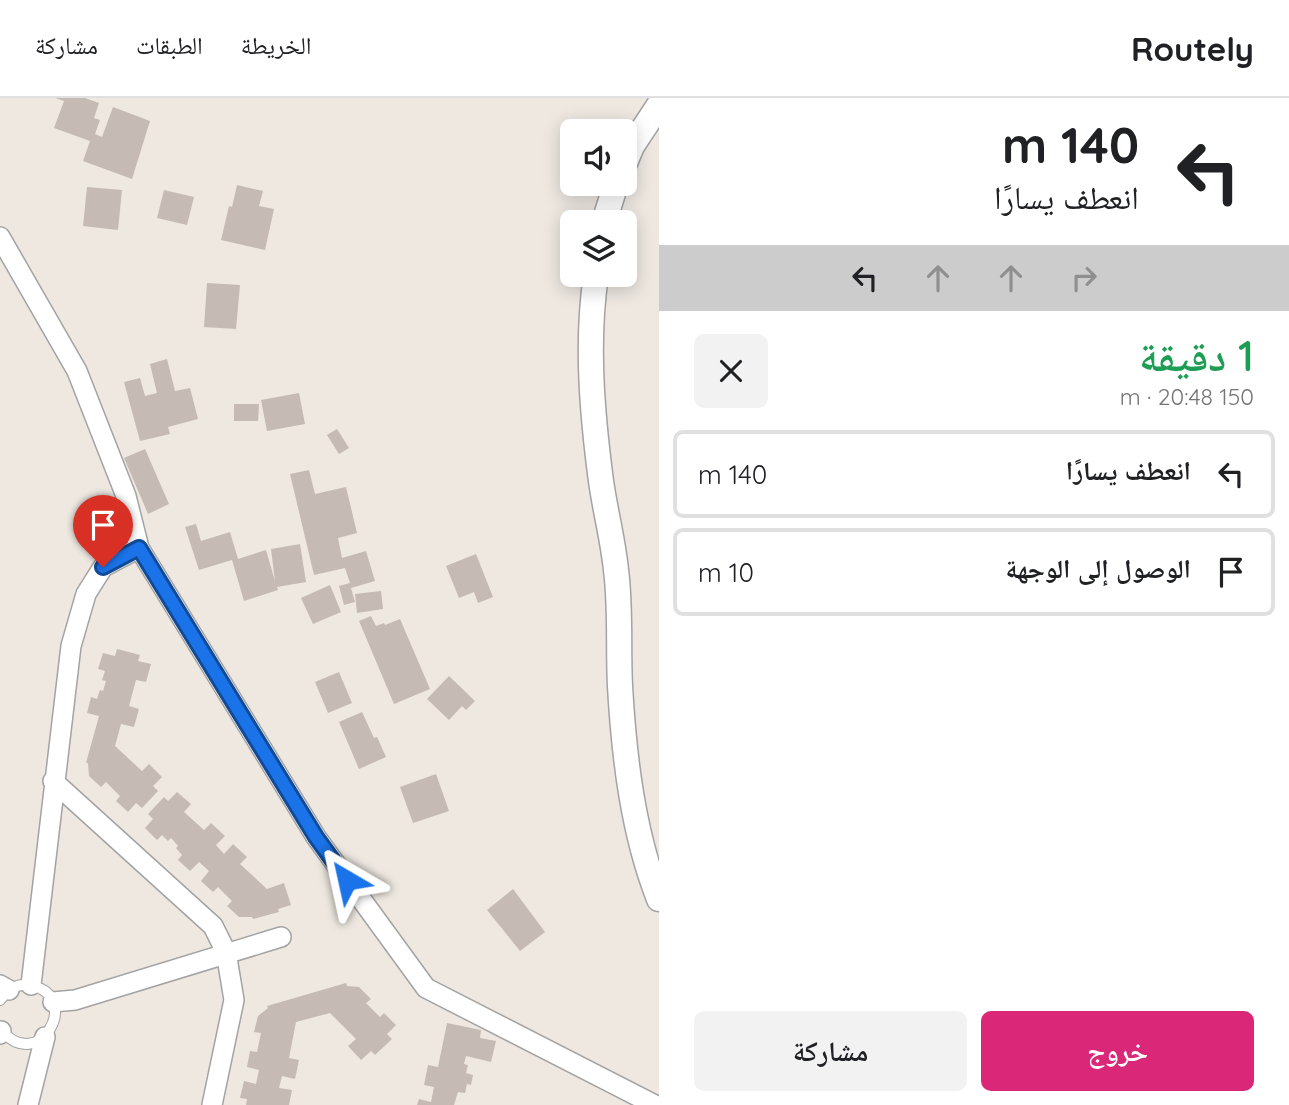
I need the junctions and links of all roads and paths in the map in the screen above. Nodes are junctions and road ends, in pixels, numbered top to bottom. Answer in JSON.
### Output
{"nodes":[{"id":1,"x":659,"y":105,"type":"edge"},
{"id":2,"x":637,"y":138,"type":"edge"},
{"id":3,"x":0,"y":237,"type":"edge"},
{"id":4,"x":594,"y":287,"type":"edge"},
{"id":5,"x":139,"y":548,"type":"junction"},
{"id":6,"x":53,"y":781,"type":"junction"},
{"id":7,"x":659,"y":899,"type":"edge"},
{"id":8,"x":281,"y":937,"type":"dead end"},
{"id":9,"x":226,"y":952,"type":"junction"},
{"id":10,"x":31,"y":985,"type":"junction"},
{"id":11,"x":3,"y":992,"type":"edge"},
{"id":12,"x":52,"y":1002,"type":"junction"},
{"id":13,"x":0,"y":1031,"type":"edge"},
{"id":14,"x":45,"y":1037,"type":"junction"},
{"id":15,"x":29,"y":1105,"type":"edge"},
{"id":16,"x":212,"y":1105,"type":"edge"},
{"id":17,"x":654,"y":1105,"type":"edge"}],
"edges":[{"from":1,"to":2,"type":"street"},
{"from":3,"to":5,"type":"street"},
{"from":4,"to":7,"type":"street"},
{"from":5,"to":6,"type":"street"},
{"from":5,"to":17,"type":"street"},
{"from":6,"to":9,"type":"street"},
{"from":6,"to":10,"type":"street"},
{"from":8,"to":9,"type":"street"},
{"from":9,"to":12,"type":"street"},
{"from":9,"to":16,"type":"street"},
{"from":10,"to":11,"type":"lane"},
{"from":10,"to":12,"type":"lane"},
{"from":12,"to":14,"type":"lane"},
{"from":13,"to":14,"type":"lane"},
{"from":14,"to":15,"type":"street"}]}
